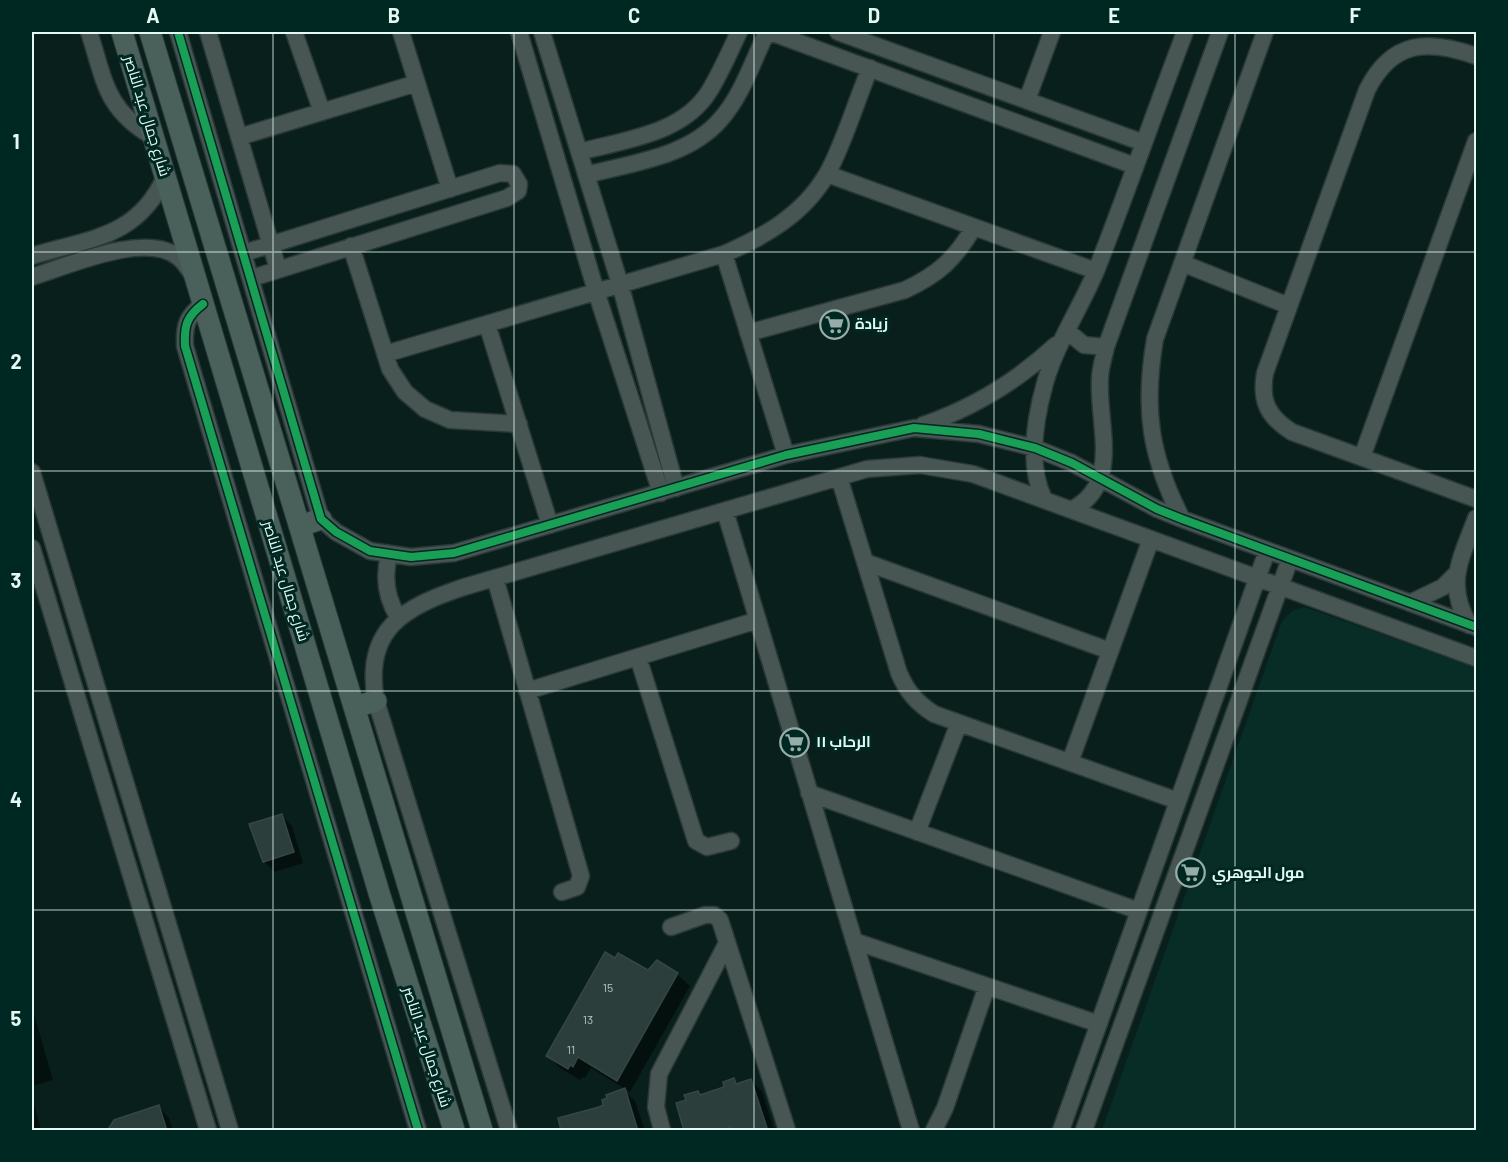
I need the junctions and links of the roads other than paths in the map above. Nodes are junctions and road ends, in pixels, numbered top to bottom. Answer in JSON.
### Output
{"nodes":[{"id":1,"x":89,"y":32,"type":"edge"},
{"id":2,"x":122,"y":32,"type":"edge"},
{"id":3,"x":150,"y":32,"type":"edge"},
{"id":4,"x":178,"y":32,"type":"edge"},
{"id":5,"x":208,"y":32,"type":"edge"},
{"id":6,"x":294,"y":32,"type":"edge"},
{"id":7,"x":400,"y":32,"type":"edge"},
{"id":8,"x":519,"y":32,"type":"edge"},
{"id":9,"x":542,"y":32,"type":"edge"},
{"id":10,"x":739,"y":32,"type":"edge"},
{"id":11,"x":769,"y":32,"type":"edge"},
{"id":12,"x":838,"y":32,"type":"edge"},
{"id":13,"x":1052,"y":32,"type":"edge"},
{"id":14,"x":1185,"y":32,"type":"edge"},
{"id":15,"x":1220,"y":32,"type":"edge"},
{"id":16,"x":1265,"y":32,"type":"edge"},
{"id":17,"x":1476,"y":56,"type":"edge"},
{"id":18,"x":870,"y":68,"type":"junction"},
{"id":19,"x":417,"y":83,"type":"junction"},
{"id":20,"x":1027,"y":100,"type":"junction"},
{"id":21,"x":322,"y":112,"type":"junction"},
{"id":22,"x":153,"y":137,"type":"junction"},
{"id":23,"x":238,"y":138,"type":"junction"},
{"id":24,"x":1476,"y":141,"type":"edge"},
{"id":25,"x":1144,"y":143,"type":"junction"},
{"id":26,"x":579,"y":152,"type":"junction"},
{"id":27,"x":1135,"y":165,"type":"junction"},
{"id":28,"x":827,"y":174,"type":"junction"},
{"id":29,"x":586,"y":176,"type":"junction"},
{"id":30,"x":165,"y":177,"type":"junction"},
{"id":31,"x":1469,"y":182,"type":"edge"},
{"id":32,"x":450,"y":189,"type":"junction"},
{"id":33,"x":974,"y":227,"type":"junction"},
{"id":34,"x":271,"y":244,"type":"junction"},
{"id":35,"x":351,"y":246,"type":"junction"},
{"id":36,"x":244,"y":253,"type":"junction"},
{"id":37,"x":724,"y":254,"type":"junction"},
{"id":38,"x":32,"y":256,"type":"edge"},
{"id":39,"x":1182,"y":263,"type":"junction"},
{"id":40,"x":278,"y":269,"type":"junction"},
{"id":41,"x":1096,"y":271,"type":"junction"},
{"id":42,"x":32,"y":277,"type":"edge"},
{"id":43,"x":195,"y":278,"type":"junction"},
{"id":44,"x":252,"y":278,"type":"junction"},
{"id":45,"x":620,"y":284,"type":"junction"},
{"id":46,"x":596,"y":291,"type":"junction"},
{"id":47,"x":203,"y":304,"type":"junction"},
{"id":48,"x":1289,"y":306,"type":"junction"},
{"id":49,"x":487,"y":324,"type":"junction"},
{"id":50,"x":748,"y":333,"type":"junction"},
{"id":51,"x":1064,"y":335,"type":"junction"},
{"id":52,"x":1106,"y":347,"type":"junction"},
{"id":53,"x":386,"y":354,"type":"junction"},
{"id":54,"x":519,"y":424,"type":"junction"},
{"id":55,"x":914,"y":428,"type":"junction"},
{"id":56,"x":1035,"y":448,"type":"junction"},
{"id":57,"x":786,"y":455,"type":"junction"},
{"id":58,"x":1362,"y":458,"type":"junction"},
{"id":59,"x":32,"y":472,"type":"edge"},
{"id":60,"x":839,"y":477,"type":"junction"},
{"id":61,"x":1101,"y":477,"type":"junction"},
{"id":62,"x":669,"y":490,"type":"junction"},
{"id":63,"x":1044,"y":499,"type":"junction"},
{"id":64,"x":1476,"y":499,"type":"edge"},
{"id":65,"x":1071,"y":510,"type":"junction"},
{"id":66,"x":725,"y":511,"type":"junction"},
{"id":67,"x":37,"y":513,"type":"edge"},
{"id":68,"x":1476,"y":518,"type":"edge"},
{"id":69,"x":321,"y":519,"type":"junction"},
{"id":70,"x":1182,"y":519,"type":"junction"},
{"id":71,"x":550,"y":525,"type":"junction"},
{"id":72,"x":300,"y":526,"type":"junction"},
{"id":73,"x":1151,"y":539,"type":"junction"},
{"id":74,"x":32,"y":548,"type":"edge"},
{"id":75,"x":1267,"y":550,"type":"junction"},
{"id":76,"x":389,"y":556,"type":"junction"},
{"id":77,"x":1290,"y":559,"type":"junction"},
{"id":78,"x":865,"y":562,"type":"junction"},
{"id":79,"x":1456,"y":574,"type":"junction"},
{"id":80,"x":495,"y":578,"type":"junction"},
{"id":81,"x":1257,"y":578,"type":"junction"},
{"id":82,"x":1280,"y":586,"type":"junction"},
{"id":83,"x":1410,"y":603,"type":"junction"},
{"id":84,"x":398,"y":617,"type":"junction"},
{"id":85,"x":758,"y":621,"type":"junction"},
{"id":86,"x":1473,"y":626,"type":"edge"},
{"id":87,"x":1110,"y":651,"type":"junction"},
{"id":88,"x":638,"y":657,"type":"junction"},
{"id":89,"x":1476,"y":658,"type":"edge"},
{"id":90,"x":527,"y":691,"type":"junction"},
{"id":91,"x":376,"y":701,"type":"junction"},
{"id":92,"x":354,"y":707,"type":"junction"},
{"id":93,"x":959,"y":723,"type":"junction"},
{"id":94,"x":1070,"y":762,"type":"junction"},
{"id":95,"x":810,"y":793,"type":"junction"},
{"id":96,"x":1178,"y":801,"type":"junction"},
{"id":97,"x":916,"y":832,"type":"junction"},
{"id":98,"x":731,"y":841,"type":"dead end"},
{"id":99,"x":562,"y":892,"type":"dead end"},
{"id":100,"x":1139,"y":911,"type":"junction"},
{"id":101,"x":671,"y":927,"type":"dead end"},
{"id":102,"x":422,"y":934,"type":"junction"},
{"id":103,"x":854,"y":941,"type":"junction"},
{"id":104,"x":394,"y":943,"type":"junction"},
{"id":105,"x":727,"y":943,"type":"junction"},
{"id":106,"x":438,"y":981,"type":"junction"},
{"id":107,"x":987,"y":986,"type":"junction"},
{"id":108,"x":409,"y":990,"type":"junction"},
{"id":109,"x":1099,"y":1024,"type":"junction"},
{"id":110,"x":228,"y":1123,"type":"edge"},
{"id":111,"x":207,"y":1126,"type":"edge"},
{"id":112,"x":448,"y":1129,"type":"edge"},
{"id":113,"x":418,"y":1131,"type":"edge"},
{"id":114,"x":482,"y":1131,"type":"edge"},
{"id":115,"x":508,"y":1131,"type":"edge"},
{"id":116,"x":662,"y":1131,"type":"edge"},
{"id":117,"x":787,"y":1131,"type":"edge"},
{"id":118,"x":911,"y":1131,"type":"edge"},
{"id":119,"x":934,"y":1131,"type":"edge"},
{"id":120,"x":1061,"y":1131,"type":"edge"},
{"id":121,"x":1084,"y":1131,"type":"edge"}],
"edges":[{"from":1,"to":22,"type":"street"},
{"from":2,"to":22,"type":"main road","name":"شارع جمال عبد الناصر"},
{"from":3,"to":72,"type":"main road","name":"شارع جمال عبد الناصر"},
{"from":4,"to":36,"type":"street"},
{"from":5,"to":23,"type":"street"},
{"from":6,"to":21,"type":"street"},
{"from":7,"to":19,"type":"street"},
{"from":8,"to":46,"type":"street"},
{"from":9,"to":26,"type":"street"},
{"from":10,"to":26,"type":"street"},
{"from":11,"to":18,"type":"street"},
{"from":11,"to":29,"type":"street"},
{"from":12,"to":20,"type":"street"},
{"from":13,"to":20,"type":"street"},
{"from":14,"to":25,"type":"street"},
{"from":15,"to":52,"type":"street"},
{"from":16,"to":39,"type":"street"},
{"from":17,"to":48,"type":"street"},
{"from":18,"to":27,"type":"street"},
{"from":18,"to":28,"type":"street"},
{"from":19,"to":21,"type":"street"},
{"from":19,"to":32,"type":"street"},
{"from":20,"to":25,"type":"street"},
{"from":21,"to":23,"type":"street"},
{"from":22,"to":30,"type":"main road","name":"شارع جمال عبد الناصر"},
{"from":23,"to":34,"type":"street"},
{"from":24,"to":31,"type":"street"},
{"from":25,"to":27,"type":"street"},
{"from":26,"to":29,"type":"street"},
{"from":27,"to":41,"type":"street"},
{"from":28,"to":33,"type":"street"},
{"from":28,"to":37,"type":"street"},
{"from":29,"to":45,"type":"street"},
{"from":30,"to":38,"type":"street"},
{"from":30,"to":43,"type":"main road","name":"شارع جمال عبد الناصر"},
{"from":31,"to":58,"type":"street"},
{"from":32,"to":34,"type":"street"},
{"from":32,"to":35,"type":"street"},
{"from":33,"to":41,"type":"street"},
{"from":33,"to":50,"type":"street"},
{"from":34,"to":36,"type":"street"},
{"from":34,"to":40,"type":"street"},
{"from":35,"to":40,"type":"street"},
{"from":35,"to":53,"type":"street"},
{"from":36,"to":44,"type":"street"},
{"from":37,"to":45,"type":"street"},
{"from":37,"to":50,"type":"street"},
{"from":39,"to":48,"type":"street"},
{"from":39,"to":70,"type":"street"},
{"from":40,"to":44,"type":"street"},
{"from":41,"to":51,"type":"street"},
{"from":42,"to":43,"type":"street"},
{"from":43,"to":47,"type":"main road","name":"شارع جمال عبد الناصر"},
{"from":44,"to":69,"type":"street"},
{"from":45,"to":46,"type":"street"},
{"from":45,"to":62,"type":"street"},
{"from":46,"to":49,"type":"street"},
{"from":46,"to":62,"type":"street"},
{"from":47,"to":104,"type":"main road","name":"شارع جمال عبد الناصر"},
{"from":47,"to":113,"type":"street"},
{"from":48,"to":58,"type":"street"},
{"from":49,"to":53,"type":"street"},
{"from":49,"to":54,"type":"street"},
{"from":50,"to":57,"type":"street"},
{"from":51,"to":52,"type":"street"},
{"from":51,"to":55,"type":"street"},
{"from":51,"to":56,"type":"street"},
{"from":52,"to":61,"type":"street"},
{"from":53,"to":54,"type":"street"},
{"from":54,"to":71,"type":"street"},
{"from":55,"to":56,"type":"street"},
{"from":55,"to":57,"type":"street"},
{"from":56,"to":61,"type":"street"},
{"from":56,"to":63,"type":"street"},
{"from":57,"to":62,"type":"street"},
{"from":58,"to":64,"type":"street"},
{"from":59,"to":67,"type":"street"},
{"from":60,"to":63,"type":"street"},
{"from":60,"to":66,"type":"street"},
{"from":60,"to":78,"type":"street"},
{"from":61,"to":65,"type":"street"},
{"from":61,"to":70,"type":"street"},
{"from":62,"to":71,"type":"street"},
{"from":63,"to":65,"type":"street"},
{"from":65,"to":73,"type":"street"},
{"from":66,"to":80,"type":"street"},
{"from":66,"to":85,"type":"street"},
{"from":67,"to":110,"type":"street"},
{"from":68,"to":79,"type":"street"},
{"from":69,"to":72,"type":"main road"},
{"from":69,"to":76,"type":"street"},
{"from":70,"to":75,"type":"street"},
{"from":71,"to":76,"type":"street"},
{"from":72,"to":92,"type":"main road","name":"شارع جمال عبد الناصر"},
{"from":73,"to":81,"type":"street"},
{"from":73,"to":87,"type":"street"},
{"from":74,"to":111,"type":"street"},
{"from":75,"to":77,"type":"street"},
{"from":75,"to":81,"type":"street"},
{"from":76,"to":84,"type":"street"},
{"from":77,"to":82,"type":"street"},
{"from":77,"to":83,"type":"street"},
{"from":78,"to":87,"type":"street"},
{"from":78,"to":93,"type":"street"},
{"from":79,"to":83,"type":"street"},
{"from":79,"to":86,"type":"street"},
{"from":80,"to":84,"type":"street"},
{"from":80,"to":90,"type":"street"},
{"from":81,"to":82,"type":"street"},
{"from":81,"to":96,"type":"street"},
{"from":82,"to":89,"type":"street"},
{"from":82,"to":121,"type":"street"},
{"from":83,"to":86,"type":"street"},
{"from":84,"to":91,"type":"street"},
{"from":85,"to":88,"type":"street"},
{"from":85,"to":95,"type":"street"},
{"from":87,"to":94,"type":"street"},
{"from":88,"to":90,"type":"street"},
{"from":88,"to":98,"type":"street"},
{"from":90,"to":99,"type":"street"},
{"from":91,"to":92,"type":"main road"},
{"from":91,"to":115,"type":"street"},
{"from":92,"to":102,"type":"main road","name":"شارع جمال عبد الناصر"},
{"from":93,"to":94,"type":"street"},
{"from":93,"to":97,"type":"street"},
{"from":94,"to":96,"type":"street"},
{"from":95,"to":97,"type":"street"},
{"from":95,"to":103,"type":"street"},
{"from":96,"to":100,"type":"street"},
{"from":97,"to":100,"type":"street"},
{"from":100,"to":109,"type":"street"},
{"from":101,"to":105,"type":"street"},
{"from":102,"to":104,"type":"main road"},
{"from":102,"to":106,"type":"main road","name":"شارع جمال عبد الناصر"},
{"from":103,"to":107,"type":"street"},
{"from":103,"to":118,"type":"street"},
{"from":104,"to":108,"type":"main road","name":"شارع جمال عبد الناصر"},
{"from":105,"to":116,"type":"street"},
{"from":105,"to":117,"type":"street"},
{"from":106,"to":108,"type":"main road"},
{"from":106,"to":114,"type":"main road","name":"شارع جمال عبد الناصر"},
{"from":107,"to":109,"type":"street"},
{"from":107,"to":119,"type":"street"},
{"from":108,"to":112,"type":"main road","name":"شارع جمال عبد الناصر"},
{"from":109,"to":120,"type":"street"},
{"from":110,"to":111,"type":"street"}]}
